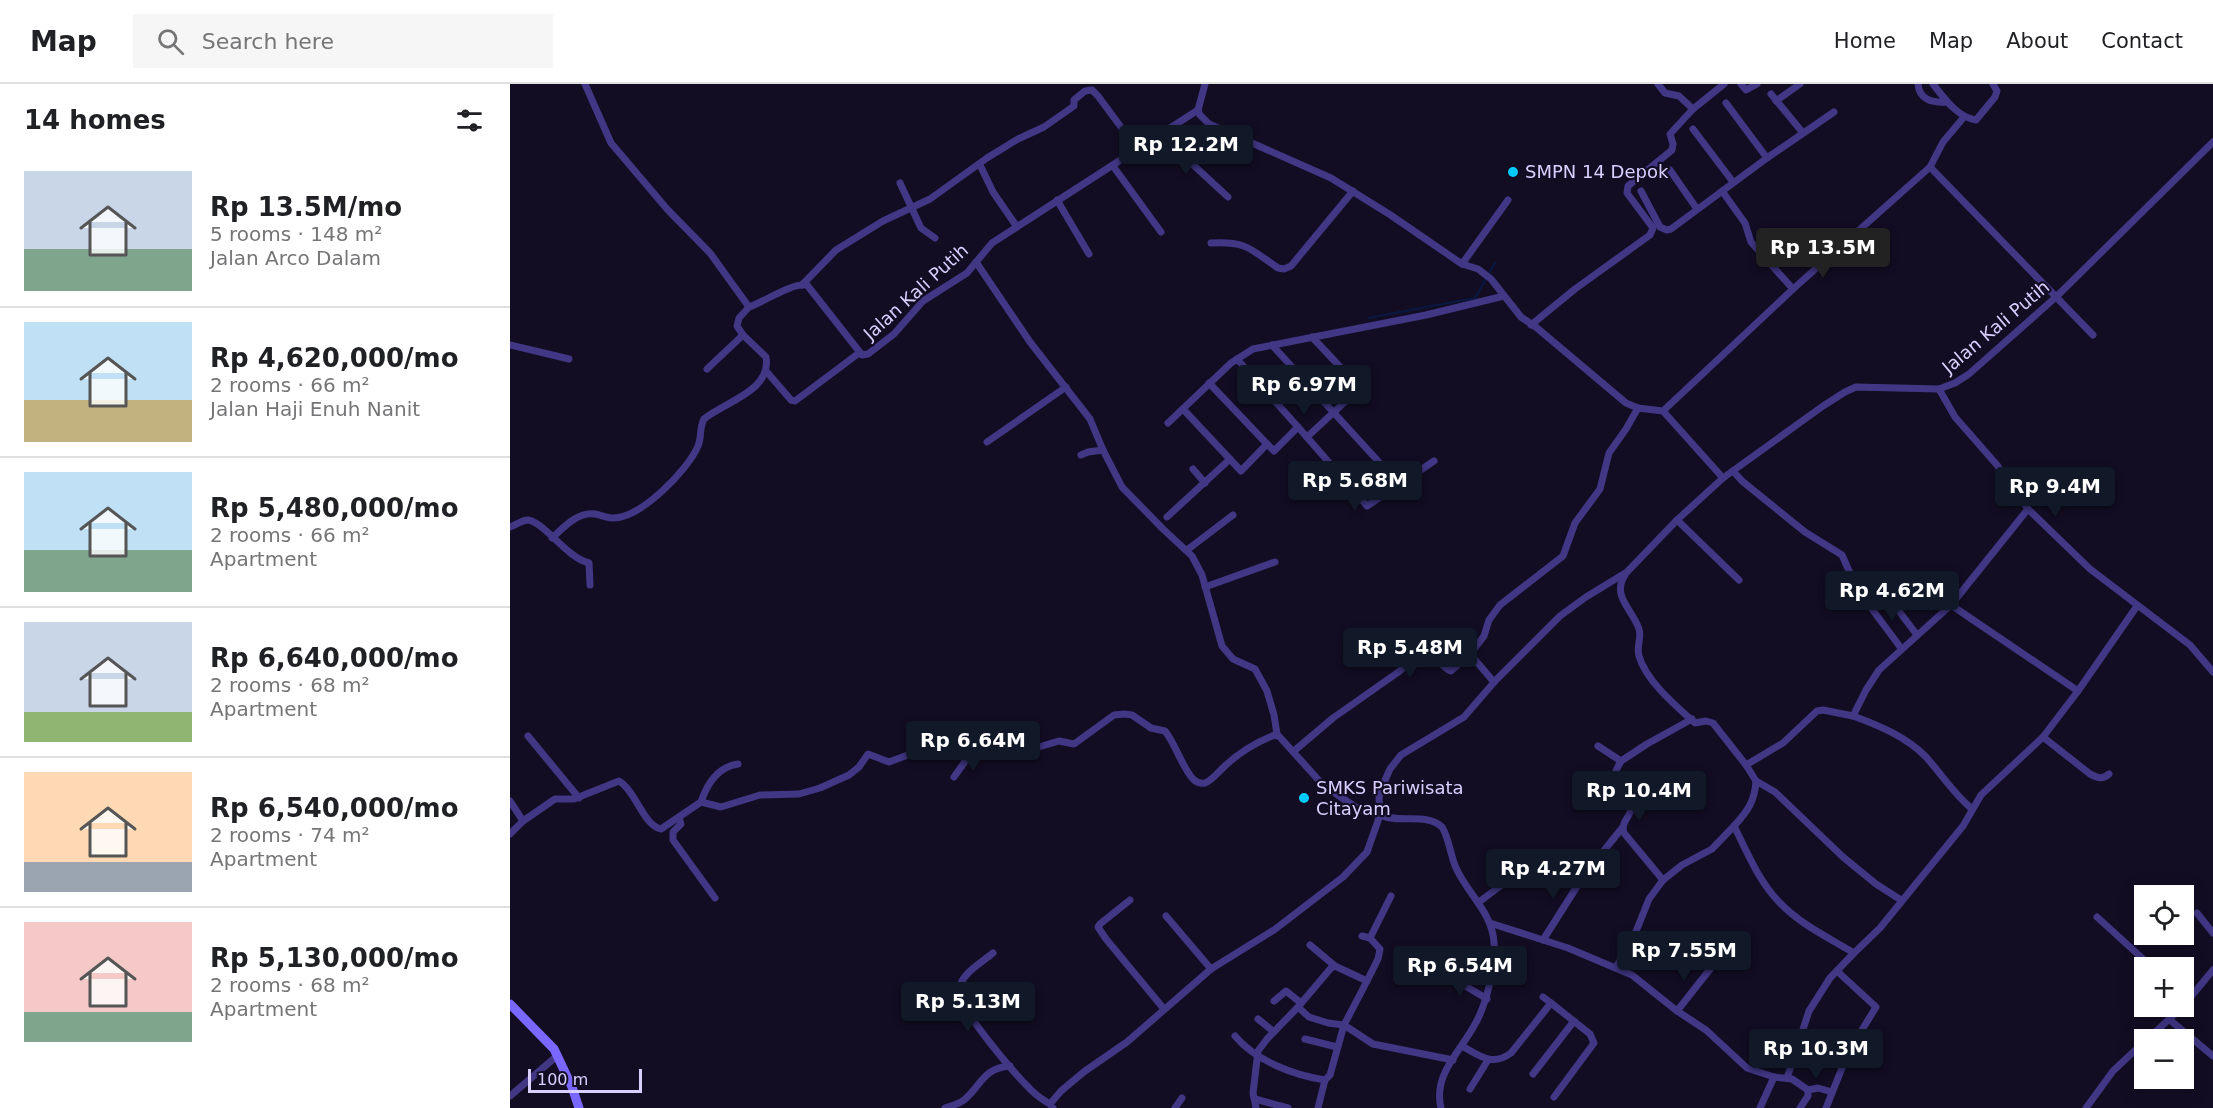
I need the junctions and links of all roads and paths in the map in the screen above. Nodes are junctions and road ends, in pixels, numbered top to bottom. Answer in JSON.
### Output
{"nodes":[{"id":1,"x":585,"y":84,"type":"edge"},
{"id":2,"x":1205,"y":84,"type":"edge"},
{"id":3,"x":1658,"y":84,"type":"edge"},
{"id":4,"x":1724,"y":84,"type":"edge"},
{"id":5,"x":1741,"y":84,"type":"edge"},
{"id":6,"x":1757,"y":84,"type":"edge"},
{"id":7,"x":1800,"y":84,"type":"edge"},
{"id":8,"x":1918,"y":84,"type":"edge"},
{"id":9,"x":1933,"y":84,"type":"edge"},
{"id":10,"x":1993,"y":84,"type":"edge"},
{"id":11,"x":1770,"y":94,"type":"dead end"},
{"id":12,"x":1776,"y":101,"type":"junction"},
{"id":13,"x":1947,"y":102,"type":"junction"},
{"id":14,"x":1726,"y":104,"type":"dead end"},
{"id":15,"x":1693,"y":109,"type":"junction"},
{"id":16,"x":1198,"y":110,"type":"junction"},
{"id":17,"x":1834,"y":112,"type":"dead end"},
{"id":18,"x":1964,"y":117,"type":"junction"},
{"id":19,"x":1693,"y":129,"type":"dead end"},
{"id":20,"x":1162,"y":133,"type":"junction"},
{"id":21,"x":1803,"y":133,"type":"junction"},
{"id":22,"x":2213,"y":143,"type":"edge"},
{"id":23,"x":1138,"y":150,"type":"junction"},
{"id":24,"x":1767,"y":158,"type":"junction"},
{"id":25,"x":980,"y":165,"type":"junction"},
{"id":26,"x":1113,"y":166,"type":"junction"},
{"id":27,"x":1930,"y":167,"type":"junction"},
{"id":28,"x":1670,"y":170,"type":"dead end"},
{"id":29,"x":900,"y":183,"type":"dead end"},
{"id":30,"x":1733,"y":183,"type":"junction"},
{"id":31,"x":1353,"y":191,"type":"junction"},
{"id":32,"x":1641,"y":191,"type":"dead end"},
{"id":33,"x":1722,"y":191,"type":"junction"},
{"id":34,"x":1228,"y":197,"type":"dead end"},
{"id":35,"x":1057,"y":200,"type":"junction"},
{"id":36,"x":1508,"y":200,"type":"dead end"},
{"id":37,"x":913,"y":206,"type":"junction"},
{"id":38,"x":1697,"y":209,"type":"junction"},
{"id":39,"x":1017,"y":226,"type":"junction"},
{"id":40,"x":1161,"y":232,"type":"dead end"},
{"id":41,"x":935,"y":238,"type":"dead end"},
{"id":42,"x":1211,"y":243,"type":"dead end"},
{"id":43,"x":1089,"y":254,"type":"dead end"},
{"id":44,"x":976,"y":262,"type":"junction"},
{"id":45,"x":1462,"y":264,"type":"junction"},
{"id":46,"x":802,"y":285,"type":"junction"},
{"id":47,"x":1793,"y":289,"type":"junction"},
{"id":48,"x":1504,"y":296,"type":"junction"},
{"id":49,"x":2056,"y":297,"type":"junction"},
{"id":50,"x":749,"y":307,"type":"junction"},
{"id":51,"x":1531,"y":325,"type":"junction"},
{"id":52,"x":743,"y":335,"type":"junction"},
{"id":53,"x":2093,"y":335,"type":"dead end"},
{"id":54,"x":1312,"y":337,"type":"junction"},
{"id":55,"x":510,"y":345,"type":"edge"},
{"id":56,"x":1272,"y":345,"type":"junction"},
{"id":57,"x":860,"y":353,"type":"junction"},
{"id":58,"x":569,"y":359,"type":"dead end"},
{"id":59,"x":1237,"y":359,"type":"junction"},
{"id":60,"x":706,"y":369,"type":"dead end"},
{"id":61,"x":766,"y":371,"type":"junction"},
{"id":62,"x":1209,"y":384,"type":"junction"},
{"id":63,"x":1066,"y":387,"type":"junction"},
{"id":64,"x":1939,"y":389,"type":"junction"},
{"id":65,"x":1638,"y":408,"type":"junction"},
{"id":66,"x":1183,"y":409,"type":"junction"},
{"id":67,"x":1663,"y":411,"type":"junction"},
{"id":68,"x":1335,"y":414,"type":"junction"},
{"id":69,"x":1168,"y":423,"type":"dead end"},
{"id":70,"x":1298,"y":427,"type":"junction"},
{"id":71,"x":1307,"y":437,"type":"junction"},
{"id":72,"x":987,"y":442,"type":"dead end"},
{"id":73,"x":1267,"y":444,"type":"junction"},
{"id":74,"x":1103,"y":450,"type":"junction"},
{"id":75,"x":1081,"y":455,"type":"dead end"},
{"id":76,"x":1230,"y":459,"type":"junction"},
{"id":77,"x":1434,"y":461,"type":"dead end"},
{"id":78,"x":1192,"y":469,"type":"dead end"},
{"id":79,"x":1728,"y":474,"type":"junction"},
{"id":80,"x":1205,"y":483,"type":"junction"},
{"id":81,"x":1399,"y":484,"type":"junction"},
{"id":82,"x":2028,"y":509,"type":"junction"},
{"id":83,"x":1233,"y":515,"type":"dead end"},
{"id":84,"x":1167,"y":517,"type":"dead end"},
{"id":85,"x":1677,"y":520,"type":"junction"},
{"id":86,"x":510,"y":526,"type":"edge"},
{"id":87,"x":552,"y":538,"type":"junction"},
{"id":88,"x":1187,"y":550,"type":"junction"},
{"id":89,"x":1275,"y":562,"type":"dead end"},
{"id":90,"x":1627,"y":572,"type":"junction"},
{"id":91,"x":1739,"y":580,"type":"dead end"},
{"id":92,"x":590,"y":585,"type":"dead end"},
{"id":93,"x":1205,"y":587,"type":"junction"},
{"id":94,"x":1886,"y":594,"type":"dead end"},
{"id":95,"x":1951,"y":605,"type":"junction"},
{"id":96,"x":2137,"y":606,"type":"junction"},
{"id":97,"x":1917,"y":635,"type":"junction"},
{"id":98,"x":1901,"y":648,"type":"junction"},
{"id":99,"x":1470,"y":654,"type":"junction"},
{"id":100,"x":2213,"y":672,"type":"edge"},
{"id":101,"x":1494,"y":682,"type":"junction"},
{"id":102,"x":2078,"y":691,"type":"junction"},
{"id":103,"x":1852,"y":716,"type":"junction"},
{"id":104,"x":1692,"y":720,"type":"junction"},
{"id":105,"x":1277,"y":734,"type":"junction"},
{"id":106,"x":528,"y":736,"type":"dead end"},
{"id":107,"x":2043,"y":737,"type":"junction"},
{"id":108,"x":1598,"y":746,"type":"dead end"},
{"id":109,"x":1294,"y":752,"type":"junction"},
{"id":110,"x":971,"y":753,"type":"junction"},
{"id":111,"x":1622,"y":761,"type":"junction"},
{"id":112,"x":738,"y":764,"type":"dead end"},
{"id":113,"x":1746,"y":765,"type":"junction"},
{"id":114,"x":2109,"y":774,"type":"dead end"},
{"id":115,"x":954,"y":777,"type":"dead end"},
{"id":116,"x":1755,"y":782,"type":"junction"},
{"id":117,"x":579,"y":798,"type":"junction"},
{"id":118,"x":510,"y":801,"type":"edge"},
{"id":119,"x":700,"y":802,"type":"junction"},
{"id":120,"x":1972,"y":809,"type":"junction"},
{"id":121,"x":1380,"y":815,"type":"junction"},
{"id":122,"x":679,"y":818,"type":"junction"},
{"id":123,"x":523,"y":821,"type":"junction"},
{"id":124,"x":1734,"y":826,"type":"junction"},
{"id":125,"x":1622,"y":828,"type":"junction"},
{"id":126,"x":510,"y":834,"type":"edge"},
{"id":127,"x":1563,"y":861,"type":"dead end"},
{"id":128,"x":1531,"y":863,"type":"dead end"},
{"id":129,"x":1583,"y":878,"type":"junction"},
{"id":130,"x":1663,"y":880,"type":"junction"},
{"id":131,"x":1391,"y":896,"type":"dead end"},
{"id":132,"x":715,"y":898,"type":"dead end"},
{"id":133,"x":1130,"y":900,"type":"dead end"},
{"id":134,"x":1901,"y":900,"type":"junction"},
{"id":135,"x":1479,"y":902,"type":"junction"},
{"id":136,"x":2196,"y":913,"type":"dead end"},
{"id":137,"x":1166,"y":916,"type":"dead end"},
{"id":138,"x":2097,"y":917,"type":"dead end"},
{"id":139,"x":1490,"y":923,"type":"junction"},
{"id":140,"x":2213,"y":933,"type":"edge"},
{"id":141,"x":1543,"y":940,"type":"junction"},
{"id":142,"x":1310,"y":945,"type":"dead end"},
{"id":143,"x":993,"y":953,"type":"dead end"},
{"id":144,"x":1854,"y":953,"type":"junction"},
{"id":145,"x":2141,"y":957,"type":"edge"},
{"id":146,"x":1335,"y":966,"type":"junction"},
{"id":147,"x":1616,"y":967,"type":"junction"},
{"id":148,"x":1711,"y":968,"type":"dead end"},
{"id":149,"x":1211,"y":969,"type":"junction"},
{"id":150,"x":2213,"y":970,"type":"edge"},
{"id":151,"x":1837,"y":971,"type":"junction"},
{"id":152,"x":1446,"y":974,"type":"dead end"},
{"id":153,"x":1367,"y":981,"type":"junction"},
{"id":154,"x":2194,"y":992,"type":"edge"},
{"id":155,"x":1543,"y":997,"type":"dead end"},
{"id":156,"x":1486,"y":999,"type":"junction"},
{"id":157,"x":1274,"y":1001,"type":"dead end"},
{"id":158,"x":1551,"y":1003,"type":"junction"},
{"id":159,"x":510,"y":1004,"type":"edge"},
{"id":160,"x":1299,"y":1005,"type":"junction"},
{"id":161,"x":1164,"y":1009,"type":"junction"},
{"id":162,"x":1677,"y":1011,"type":"junction"},
{"id":163,"x":2172,"y":1017,"type":"edge"},
{"id":164,"x":1258,"y":1019,"type":"dead end"},
{"id":165,"x":2170,"y":1020,"type":"junction"},
{"id":166,"x":1574,"y":1021,"type":"junction"},
{"id":167,"x":1344,"y":1025,"type":"junction"},
{"id":168,"x":2159,"y":1029,"type":"edge"},
{"id":169,"x":1274,"y":1032,"type":"junction"},
{"id":170,"x":1235,"y":1036,"type":"dead end"},
{"id":171,"x":1305,"y":1039,"type":"dead end"},
{"id":172,"x":1462,"y":1046,"type":"junction"},
{"id":173,"x":1337,"y":1047,"type":"junction"},
{"id":174,"x":2134,"y":1051,"type":"edge"},
{"id":175,"x":558,"y":1055,"type":"junction"},
{"id":176,"x":2213,"y":1056,"type":"edge"},
{"id":177,"x":1258,"y":1057,"type":"junction"},
{"id":178,"x":1453,"y":1060,"type":"junction"},
{"id":179,"x":1488,"y":1060,"type":"junction"},
{"id":180,"x":1010,"y":1066,"type":"junction"},
{"id":181,"x":1533,"y":1074,"type":"dead end"},
{"id":182,"x":1774,"y":1077,"type":"junction"},
{"id":183,"x":1787,"y":1078,"type":"junction"},
{"id":184,"x":1325,"y":1080,"type":"junction"},
{"id":185,"x":1470,"y":1089,"type":"dead end"},
{"id":186,"x":1808,"y":1090,"type":"junction"},
{"id":187,"x":1832,"y":1092,"type":"junction"},
{"id":188,"x":510,"y":1096,"type":"edge"},
{"id":189,"x":1554,"y":1097,"type":"dead end"},
{"id":190,"x":1182,"y":1098,"type":"dead end"},
{"id":191,"x":1255,"y":1099,"type":"junction"},
{"id":192,"x":1052,"y":1106,"type":"edge"},
{"id":193,"x":579,"y":1108,"type":"edge"},
{"id":194,"x":945,"y":1108,"type":"edge"},
{"id":195,"x":1174,"y":1108,"type":"edge"},
{"id":196,"x":1256,"y":1108,"type":"edge"},
{"id":197,"x":1288,"y":1108,"type":"edge"},
{"id":198,"x":1318,"y":1108,"type":"edge"},
{"id":199,"x":1441,"y":1108,"type":"edge"},
{"id":200,"x":1760,"y":1108,"type":"edge"},
{"id":201,"x":1800,"y":1108,"type":"edge"},
{"id":202,"x":1826,"y":1108,"type":"edge"},
{"id":203,"x":2086,"y":1108,"type":"edge"}],
"edges":[{"from":1,"to":50,"type":"street"},
{"from":2,"to":16,"type":"street"},
{"from":3,"to":15,"type":"street"},
{"from":4,"to":15,"type":"street"},
{"from":5,"to":6,"type":"street"},
{"from":7,"to":12,"type":"street"},
{"from":8,"to":13,"type":"street"},
{"from":9,"to":13,"type":"street"},
{"from":10,"to":18,"type":"street"},
{"from":11,"to":12,"type":"street"},
{"from":12,"to":21,"type":"street"},
{"from":13,"to":18,"type":"street"},
{"from":14,"to":24,"type":"street"},
{"from":15,"to":51,"type":"street"},
{"from":16,"to":20,"type":"street","name":"Jalan Kali Putih"},
{"from":16,"to":31,"type":"street"},
{"from":17,"to":21,"type":"street"},
{"from":18,"to":27,"type":"street"},
{"from":19,"to":30,"type":"street"},
{"from":20,"to":23,"type":"street","name":"Jalan Kali Putih"},
{"from":20,"to":34,"type":"street"},
{"from":21,"to":24,"type":"street"},
{"from":22,"to":49,"type":"street","name":"Jalan Kali Putih"},
{"from":23,"to":25,"type":"street"},
{"from":23,"to":26,"type":"street","name":"Jalan Kali Putih"},
{"from":24,"to":30,"type":"street"},
{"from":25,"to":37,"type":"street"},
{"from":25,"to":39,"type":"street"},
{"from":26,"to":35,"type":"street","name":"Jalan Kali Putih"},
{"from":26,"to":40,"type":"street"},
{"from":27,"to":47,"type":"street"},
{"from":27,"to":49,"type":"street"},
{"from":28,"to":38,"type":"street"},
{"from":29,"to":37,"type":"street"},
{"from":30,"to":33,"type":"street"},
{"from":31,"to":42,"type":"street"},
{"from":31,"to":45,"type":"street"},
{"from":32,"to":38,"type":"street"},
{"from":33,"to":38,"type":"street"},
{"from":33,"to":47,"type":"street"},
{"from":35,"to":39,"type":"street","name":"Jalan Kali Putih"},
{"from":35,"to":43,"type":"street"},
{"from":36,"to":45,"type":"street"},
{"from":37,"to":41,"type":"street"},
{"from":37,"to":46,"type":"street"},
{"from":39,"to":44,"type":"street","name":"Jalan Kali Putih"},
{"from":44,"to":57,"type":"street","name":"Jalan Kali Putih"},
{"from":44,"to":63,"type":"street"},
{"from":45,"to":48,"type":"street"},
{"from":46,"to":50,"type":"street"},
{"from":46,"to":57,"type":"street","name":"Jalan Kali Putih"},
{"from":47,"to":67,"type":"street"},
{"from":48,"to":51,"type":"street"},
{"from":48,"to":54,"type":"street"},
{"from":49,"to":53,"type":"street"},
{"from":49,"to":64,"type":"street","name":"Jalan Kali Putih"},
{"from":50,"to":52,"type":"street"},
{"from":51,"to":65,"type":"street"},
{"from":52,"to":60,"type":"street"},
{"from":52,"to":61,"type":"street"},
{"from":54,"to":56,"type":"street"},
{"from":54,"to":68,"type":"street"},
{"from":55,"to":58,"type":"street"},
{"from":56,"to":59,"type":"street"},
{"from":56,"to":68,"type":"street"},
{"from":57,"to":61,"type":"street"},
{"from":59,"to":62,"type":"street"},
{"from":59,"to":70,"type":"street"},
{"from":61,"to":87,"type":"street"},
{"from":62,"to":66,"type":"street"},
{"from":62,"to":73,"type":"street"},
{"from":63,"to":72,"type":"street"},
{"from":63,"to":74,"type":"street"},
{"from":64,"to":79,"type":"street","name":"Jalan Kali Putih"},
{"from":64,"to":82,"type":"street"},
{"from":65,"to":67,"type":"street"},
{"from":65,"to":99,"type":"street"},
{"from":66,"to":69,"type":"street"},
{"from":66,"to":76,"type":"street"},
{"from":67,"to":79,"type":"street"},
{"from":68,"to":71,"type":"street"},
{"from":68,"to":81,"type":"street"},
{"from":70,"to":71,"type":"street"},
{"from":70,"to":73,"type":"street"},
{"from":71,"to":81,"type":"street"},
{"from":73,"to":76,"type":"street"},
{"from":74,"to":75,"type":"street"},
{"from":74,"to":88,"type":"street"},
{"from":76,"to":80,"type":"street"},
{"from":77,"to":81,"type":"street"},
{"from":78,"to":80,"type":"street"},
{"from":79,"to":85,"type":"street","name":"Jalan Kali Putih"},
{"from":79,"to":98,"type":"street"},
{"from":80,"to":84,"type":"street"},
{"from":82,"to":95,"type":"street"},
{"from":82,"to":96,"type":"street"},
{"from":83,"to":88,"type":"street"},
{"from":85,"to":90,"type":"street","name":"Jalan Kali Putih"},
{"from":85,"to":91,"type":"street"},
{"from":86,"to":87,"type":"street"},
{"from":87,"to":92,"type":"street"},
{"from":88,"to":93,"type":"street"},
{"from":89,"to":93,"type":"street"},
{"from":90,"to":101,"type":"street","name":"Jalan Kali Putih"},
{"from":90,"to":104,"type":"street"},
{"from":93,"to":105,"type":"street"},
{"from":94,"to":97,"type":"street"},
{"from":95,"to":97,"type":"street"},
{"from":95,"to":102,"type":"street"},
{"from":96,"to":100,"type":"street"},
{"from":96,"to":102,"type":"street"},
{"from":97,"to":98,"type":"street"},
{"from":98,"to":103,"type":"street"},
{"from":99,"to":101,"type":"street"},
{"from":99,"to":109,"type":"street"},
{"from":101,"to":121,"type":"street","name":"Jalan Kali Putih"},
{"from":102,"to":107,"type":"street"},
{"from":103,"to":113,"type":"street"},
{"from":103,"to":120,"type":"street"},
{"from":104,"to":111,"type":"street"},
{"from":104,"to":113,"type":"street"},
{"from":105,"to":109,"type":"street"},
{"from":105,"to":110,"type":"street"},
{"from":106,"to":117,"type":"street"},
{"from":107,"to":114,"type":"street"},
{"from":107,"to":120,"type":"street"},
{"from":108,"to":111,"type":"street"},
{"from":109,"to":121,"type":"street"},
{"from":110,"to":115,"type":"street"},
{"from":110,"to":119,"type":"street"},
{"from":111,"to":125,"type":"street"},
{"from":112,"to":119,"type":"street"},
{"from":113,"to":116,"type":"street"},
{"from":116,"to":124,"type":"street"},
{"from":116,"to":134,"type":"street"},
{"from":117,"to":122,"type":"street"},
{"from":117,"to":123,"type":"street"},
{"from":118,"to":123,"type":"street"},
{"from":119,"to":122,"type":"street"},
{"from":120,"to":134,"type":"street"},
{"from":121,"to":135,"type":"street"},
{"from":121,"to":149,"type":"street","name":"Jalan Kali Putih"},
{"from":122,"to":132,"type":"street"},
{"from":123,"to":126,"type":"street"},
{"from":124,"to":130,"type":"street"},
{"from":124,"to":144,"type":"street"},
{"from":125,"to":129,"type":"street"},
{"from":125,"to":130,"type":"street"},
{"from":127,"to":129,"type":"street"},
{"from":128,"to":135,"type":"street"},
{"from":129,"to":141,"type":"street"},
{"from":130,"to":147,"type":"street"},
{"from":131,"to":153,"type":"street"},
{"from":133,"to":161,"type":"street"},
{"from":134,"to":144,"type":"street"},
{"from":135,"to":139,"type":"street"},
{"from":136,"to":140,"type":"street"},
{"from":137,"to":149,"type":"street"},
{"from":138,"to":145,"type":"street"},
{"from":139,"to":141,"type":"street"},
{"from":139,"to":156,"type":"street"},
{"from":141,"to":147,"type":"street"},
{"from":142,"to":146,"type":"street"},
{"from":143,"to":180,"type":"street"},
{"from":144,"to":151,"type":"street"},
{"from":146,"to":153,"type":"street"},
{"from":146,"to":160,"type":"street"},
{"from":147,"to":162,"type":"street"},
{"from":148,"to":162,"type":"street"},
{"from":149,"to":161,"type":"street","name":"Jalan Kali Putih"},
{"from":150,"to":154,"type":"street"},
{"from":151,"to":183,"type":"street"},
{"from":151,"to":187,"type":"street"},
{"from":152,"to":156,"type":"street"},
{"from":153,"to":167,"type":"street"},
{"from":155,"to":158,"type":"street"},
{"from":156,"to":172,"type":"street"},
{"from":157,"to":160,"type":"street"},
{"from":158,"to":166,"type":"street"},
{"from":158,"to":179,"type":"street"},
{"from":159,"to":175,"type":"main road"},
{"from":160,"to":167,"type":"street"},
{"from":160,"to":169,"type":"street"},
{"from":161,"to":192,"type":"street","name":"Jalan Kali Putih"},
{"from":162,"to":182,"type":"street"},
{"from":163,"to":165,"type":"street"},
{"from":164,"to":169,"type":"street"},
{"from":165,"to":168,"type":"street"},
{"from":165,"to":176,"type":"street"},
{"from":166,"to":181,"type":"street"},
{"from":166,"to":189,"type":"street"},
{"from":167,"to":173,"type":"street"},
{"from":167,"to":178,"type":"street"},
{"from":169,"to":177,"type":"street"},
{"from":170,"to":177,"type":"street"},
{"from":171,"to":173,"type":"street"},
{"from":172,"to":178,"type":"street"},
{"from":172,"to":179,"type":"street"},
{"from":173,"to":184,"type":"street"},
{"from":174,"to":203,"type":"street"},
{"from":175,"to":188,"type":"street"},
{"from":175,"to":193,"type":"main road"},
{"from":177,"to":184,"type":"street"},
{"from":177,"to":191,"type":"street"},
{"from":178,"to":199,"type":"street"},
{"from":179,"to":185,"type":"street"},
{"from":180,"to":192,"type":"street"},
{"from":180,"to":194,"type":"street"},
{"from":182,"to":183,"type":"street"},
{"from":182,"to":200,"type":"street"},
{"from":183,"to":186,"type":"street"},
{"from":184,"to":198,"type":"street"},
{"from":186,"to":187,"type":"street"},
{"from":186,"to":201,"type":"street"},
{"from":187,"to":202,"type":"street"},
{"from":190,"to":195,"type":"street"},
{"from":191,"to":196,"type":"street"},
{"from":191,"to":197,"type":"street"}]}
